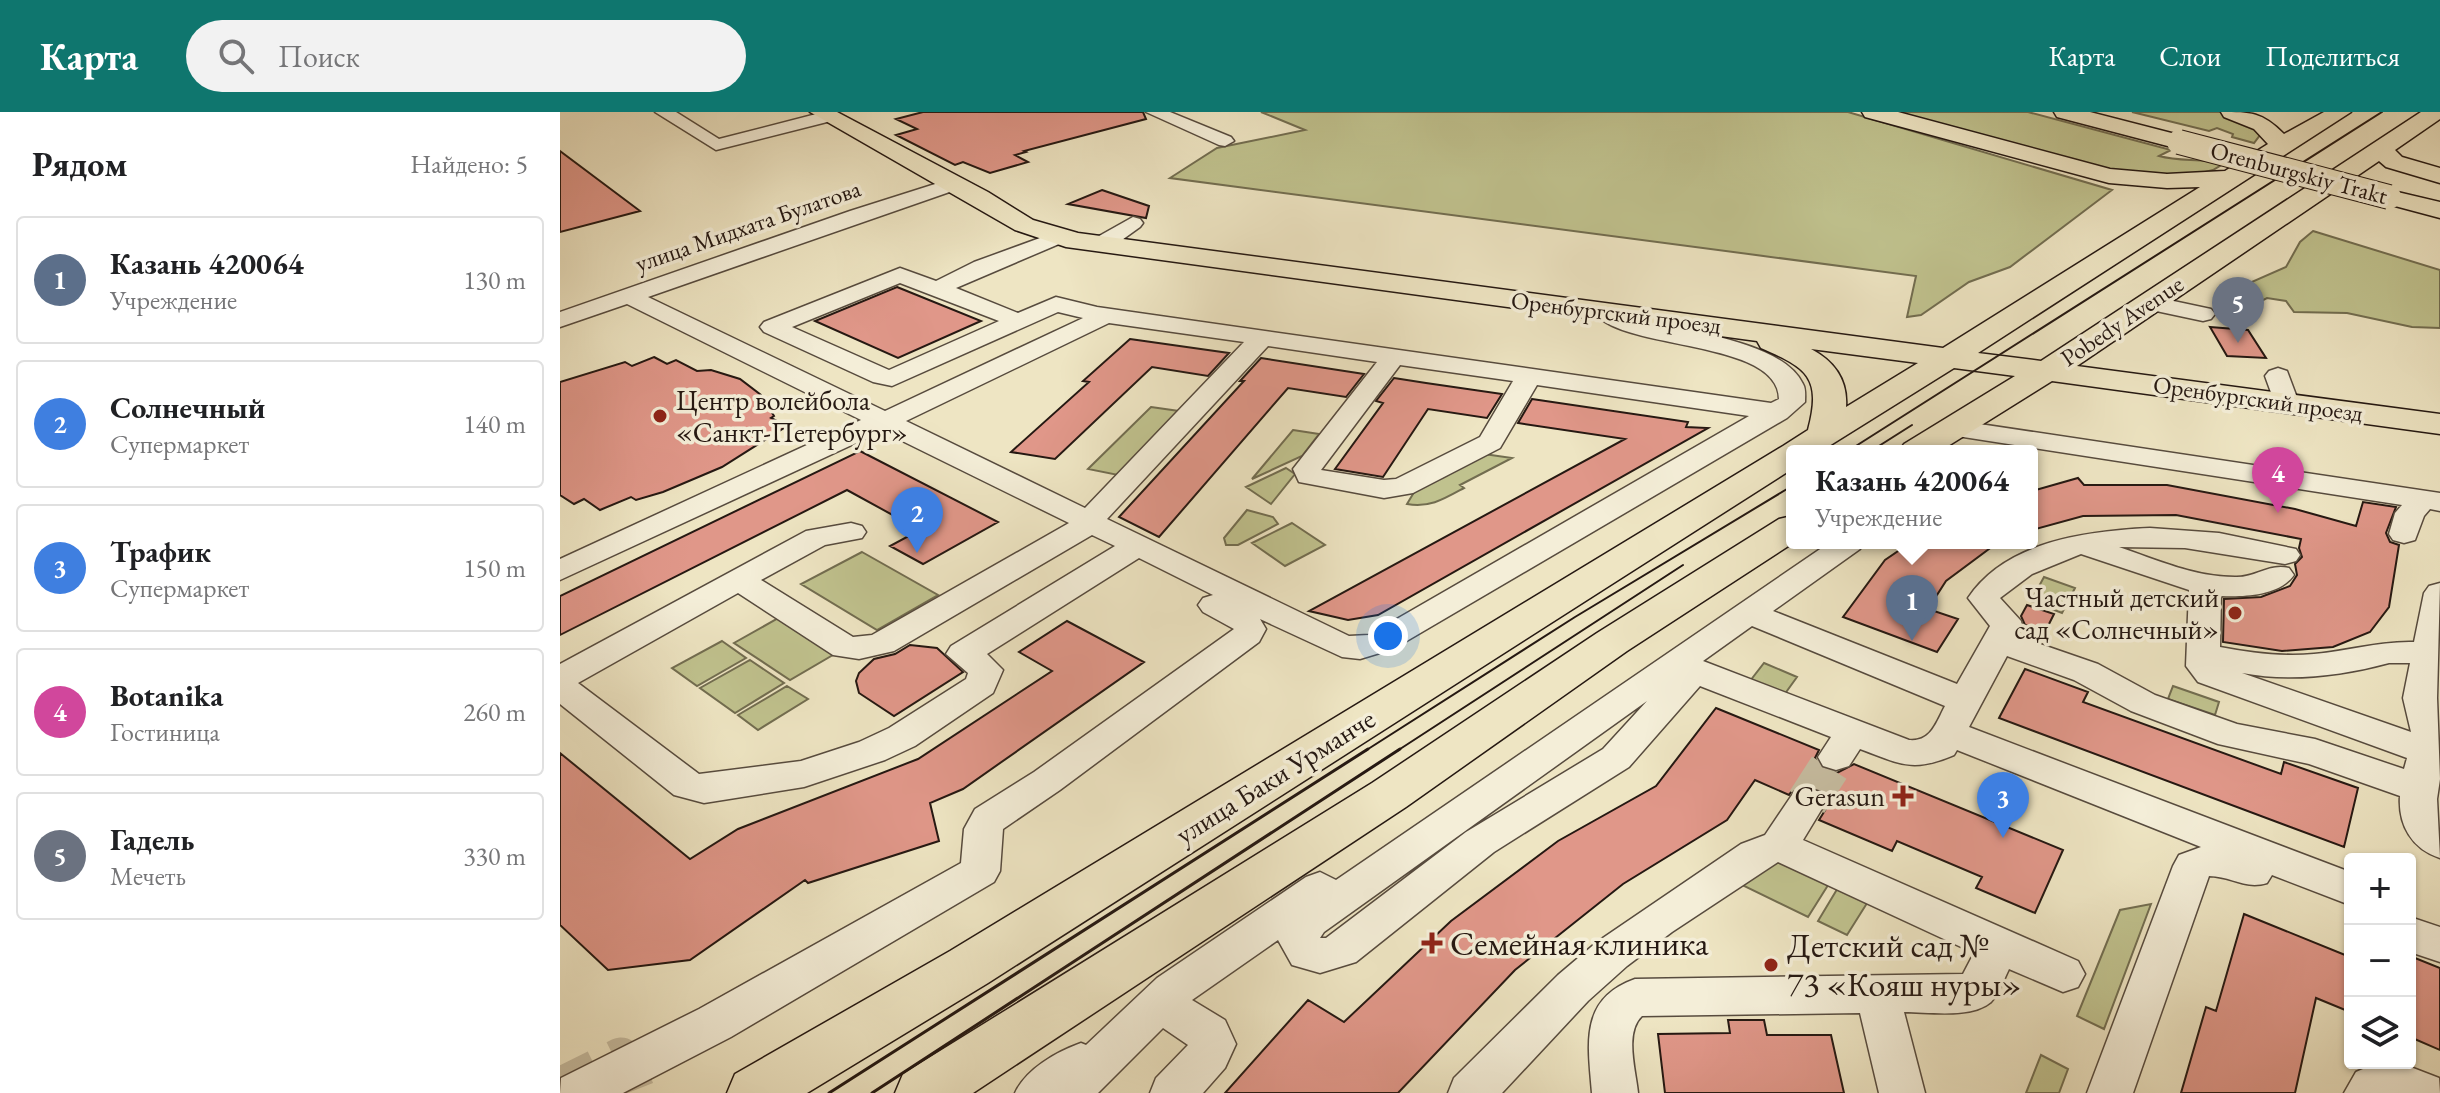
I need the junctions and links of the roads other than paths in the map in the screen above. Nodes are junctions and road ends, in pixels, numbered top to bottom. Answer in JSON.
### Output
{"nodes":[{"id":1,"x":664,"y":112,"type":"edge"},
{"id":2,"x":1155,"y":112,"type":"edge"},
{"id":3,"x":1873,"y":112,"type":"edge"},
{"id":4,"x":2065,"y":112,"type":"edge"},
{"id":5,"x":2110,"y":112,"type":"edge"},
{"id":6,"x":2232,"y":112,"type":"edge"},
{"id":7,"x":2340,"y":112,"type":"edge"},
{"id":8,"x":2436,"y":112,"type":"edge"},
{"id":9,"x":825,"y":114,"type":"edge"},
{"id":10,"x":2187,"y":137,"type":"junction"},
{"id":11,"x":1225,"y":141,"type":"dead end"},
{"id":12,"x":2282,"y":145,"type":"junction"},
{"id":13,"x":2380,"y":149,"type":"junction"},
{"id":14,"x":2440,"y":176,"type":"edge"},
{"id":15,"x":2228,"y":178,"type":"junction"},
{"id":16,"x":954,"y":184,"type":"junction"},
{"id":17,"x":2396,"y":192,"type":"junction"},
{"id":18,"x":2440,"y":196,"type":"edge"},
{"id":19,"x":2440,"y":210,"type":"edge"},
{"id":20,"x":1133,"y":223,"type":"dead end"},
{"id":21,"x":1059,"y":237,"type":"junction"},
{"id":22,"x":1100,"y":245,"type":"junction"},
{"id":23,"x":937,"y":289,"type":"junction"},
{"id":24,"x":629,"y":296,"type":"junction"},
{"id":25,"x":2150,"y":303,"type":"junction"},
{"id":26,"x":1607,"y":313,"type":"junction"},
{"id":27,"x":2203,"y":314,"type":"dead end"},
{"id":28,"x":1107,"y":315,"type":"junction"},
{"id":29,"x":560,"y":320,"type":"edge"},
{"id":30,"x":1019,"y":321,"type":"junction"},
{"id":31,"x":1743,"y":330,"type":"junction"},
{"id":32,"x":1262,"y":338,"type":"junction"},
{"id":33,"x":1949,"y":356,"type":"junction"},
{"id":34,"x":1393,"y":357,"type":"junction"},
{"id":35,"x":2048,"y":371,"type":"junction"},
{"id":36,"x":1529,"y":376,"type":"junction"},
{"id":37,"x":1778,"y":412,"type":"junction"},
{"id":38,"x":883,"y":421,"type":"junction"},
{"id":39,"x":2440,"y":424,"type":"edge"},
{"id":40,"x":1953,"y":428,"type":"junction"},
{"id":41,"x":1824,"y":434,"type":"junction"},
{"id":42,"x":2009,"y":444,"type":"edge"},
{"id":43,"x":1806,"y":445,"type":"edge"},
{"id":44,"x":1926,"y":445,"type":"edge"},
{"id":45,"x":2038,"y":448,"type":"edge"},
{"id":46,"x":1786,"y":457,"type":"edge"},
{"id":47,"x":2432,"y":500,"type":"edge"},
{"id":48,"x":1090,"y":522,"type":"junction"},
{"id":49,"x":1786,"y":531,"type":"edge"},
{"id":50,"x":851,"y":532,"type":"dead end"},
{"id":51,"x":2404,"y":534,"type":"dead end"},
{"id":52,"x":2081,"y":545,"type":"junction"},
{"id":53,"x":1137,"y":546,"type":"junction"},
{"id":54,"x":1840,"y":549,"type":"edge"},
{"id":55,"x":1183,"y":568,"type":"junction"},
{"id":56,"x":560,"y":571,"type":"edge"},
{"id":57,"x":739,"y":580,"type":"junction"},
{"id":58,"x":2205,"y":585,"type":"junction"},
{"id":59,"x":2440,"y":593,"type":"edge"},
{"id":60,"x":1553,"y":602,"type":"junction"},
{"id":61,"x":1749,"y":613,"type":"junction"},
{"id":62,"x":1997,"y":641,"type":"junction"},
{"id":63,"x":1612,"y":642,"type":"junction"},
{"id":64,"x":2428,"y":653,"type":"junction"},
{"id":65,"x":2203,"y":655,"type":"junction"},
{"id":66,"x":1685,"y":667,"type":"junction"},
{"id":67,"x":565,"y":695,"type":"edge"},
{"id":68,"x":1957,"y":717,"type":"junction"},
{"id":69,"x":2430,"y":728,"type":"edge"},
{"id":70,"x":2426,"y":799,"type":"edge"},
{"id":71,"x":1807,"y":802,"type":"tunnel mouth"},
{"id":72,"x":2440,"y":843,"type":"edge"},
{"id":73,"x":1779,"y":846,"type":"junction"},
{"id":74,"x":1393,"y":861,"type":"junction"},
{"id":75,"x":2344,"y":886,"type":"edge"},
{"id":76,"x":2344,"y":908,"type":"edge"},
{"id":77,"x":2416,"y":914,"type":"edge"},
{"id":78,"x":2440,"y":922,"type":"edge"},
{"id":79,"x":2416,"y":936,"type":"edge"},
{"id":80,"x":1999,"y":945,"type":"junction"},
{"id":81,"x":2440,"y":945,"type":"edge"},
{"id":82,"x":2063,"y":974,"type":"dead end"},
{"id":83,"x":1878,"y":995,"type":"junction"},
{"id":84,"x":1148,"y":1013,"type":"junction"},
{"id":85,"x":578,"y":1093,"type":"edge"},
{"id":86,"x":756,"y":1093,"type":"edge"},
{"id":87,"x":924,"y":1093,"type":"edge"},
{"id":88,"x":1038,"y":1093,"type":"edge"},
{"id":89,"x":1067,"y":1093,"type":"edge"},
{"id":90,"x":1173,"y":1093,"type":"edge"},
{"id":91,"x":1471,"y":1093,"type":"edge"},
{"id":92,"x":1615,"y":1093,"type":"edge"},
{"id":93,"x":1902,"y":1093,"type":"edge"},
{"id":94,"x":2110,"y":1093,"type":"edge"},
{"id":95,"x":2367,"y":1093,"type":"edge"},
{"id":96,"x":2422,"y":1093,"type":"edge"}],
"edges":[{"from":1,"to":9,"type":"street"},
{"from":2,"to":11,"type":"street"},
{"from":3,"to":15,"type":"main road"},
{"from":4,"to":10,"type":"main road","name":"Orenburgskiy Trakt"},
{"from":5,"to":10,"type":"main road","name":"Orenburgskiy Trakt"},
{"from":6,"to":12,"type":"main road"},
{"from":7,"to":12,"type":"main road"},
{"from":8,"to":13,"type":"main road","name":"Pobedy Avenue"},
{"from":9,"to":16,"type":"main road","name":"Оренбургский проезд"},
{"from":10,"to":17,"type":"main road","name":"Orenburgskiy Trakt","bridge":true},
{"from":12,"to":15,"type":"main road"},
{"from":13,"to":14,"type":"main road"},
{"from":13,"to":25,"type":"main road","name":"Pobedy Avenue"},
{"from":15,"to":33,"type":"main road"},
{"from":16,"to":21,"type":"main road","name":"Оренбургский проезд"},
{"from":16,"to":24,"type":"street","name":"улица Мидхата Булатова"},
{"from":17,"to":18,"type":"main road","name":"Orenburgskiy Trakt"},
{"from":17,"to":19,"type":"main road","name":"Orenburgskiy Trakt"},
{"from":20,"to":22,"type":"street"},
{"from":21,"to":22,"type":"main road","name":"Оренбургский проезд"},
{"from":21,"to":23,"type":"street"},
{"from":22,"to":26,"type":"main road","name":"Оренбургский проезд"},
{"from":23,"to":30,"type":"street"},
{"from":23,"to":30,"type":"street"},
{"from":24,"to":29,"type":"street","name":"улица Мидхата Булатова"},
{"from":24,"to":38,"type":"street"},
{"from":25,"to":27,"type":"street"},
{"from":25,"to":35,"type":"main road","name":"Pobedy Avenue"},
{"from":26,"to":31,"type":"main road","name":"Оренбургский проезд"},
{"from":26,"to":37,"type":"street"},
{"from":28,"to":30,"type":"street"},
{"from":28,"to":32,"type":"street"},
{"from":28,"to":38,"type":"street"},
{"from":31,"to":33,"type":"main road","name":"Оренбургский проезд"},
{"from":31,"to":41,"type":"main road"},
{"from":32,"to":34,"type":"street"},
{"from":32,"to":48,"type":"street"},
{"from":33,"to":35,"type":"main road","name":"Оренбургский проезд"},
{"from":33,"to":41,"type":"main road","name":"улица Баки Урманче"},
{"from":34,"to":36,"type":"street"},
{"from":34,"to":36,"type":"street"},
{"from":35,"to":39,"type":"main road","name":"Оренбургский проезд"},
{"from":35,"to":40,"type":"main road"},
{"from":36,"to":37,"type":"street"},
{"from":37,"to":55,"type":"street"},
{"from":38,"to":48,"type":"street"},
{"from":38,"to":56,"type":"street"},
{"from":40,"to":42,"type":"street"},
{"from":40,"to":44,"type":"main road"},
{"from":41,"to":43,"type":"main road","name":"улица Баки Урманче"},
{"from":45,"to":47,"type":"street"},
{"from":46,"to":60,"type":"main road","name":"улица Баки Урманче"},
{"from":47,"to":51,"type":"street"},
{"from":48,"to":53,"type":"street"},
{"from":48,"to":57,"type":"street"},
{"from":49,"to":63,"type":"main road"},
{"from":50,"to":57,"type":"street"},
{"from":52,"to":58,"type":"street"},
{"from":52,"to":58,"type":"street"},
{"from":52,"to":62,"type":"street"},
{"from":53,"to":55,"type":"street"},
{"from":53,"to":67,"type":"street"},
{"from":54,"to":61,"type":"street"},
{"from":55,"to":85,"type":"street"},
{"from":57,"to":67,"type":"street"},
{"from":58,"to":65,"type":"street"},
{"from":59,"to":64,"type":"street"},
{"from":60,"to":63,"type":"main road"},
{"from":60,"to":86,"type":"main road","name":"улица Баки Урманче"},
{"from":61,"to":66,"type":"street"},
{"from":61,"to":68,"type":"street"},
{"from":62,"to":68,"type":"street"},
{"from":62,"to":70,"type":"street"},
{"from":63,"to":87,"type":"main road"},
{"from":64,"to":65,"type":"street"},
{"from":64,"to":69,"type":"street"},
{"from":65,"to":69,"type":"street"},
{"from":66,"to":68,"type":"street"},
{"from":66,"to":74,"type":"street"},
{"from":66,"to":74,"type":"street"},
{"from":68,"to":75,"type":"street"},
{"from":69,"to":70,"type":"street"},
{"from":70,"to":72,"type":"street"},
{"from":71,"to":73,"type":"street"},
{"from":73,"to":80,"type":"street"},
{"from":73,"to":91,"type":"street"},
{"from":74,"to":84,"type":"street"},
{"from":76,"to":94,"type":"street"},
{"from":77,"to":78,"type":"street"},
{"from":79,"to":81,"type":"street"},
{"from":80,"to":82,"type":"street"},
{"from":80,"to":83,"type":"street"},
{"from":83,"to":92,"type":"street"},
{"from":83,"to":93,"type":"street"},
{"from":84,"to":88,"type":"street"},
{"from":84,"to":89,"type":"street"},
{"from":84,"to":90,"type":"street"},
{"from":95,"to":96,"type":"street"}]}
